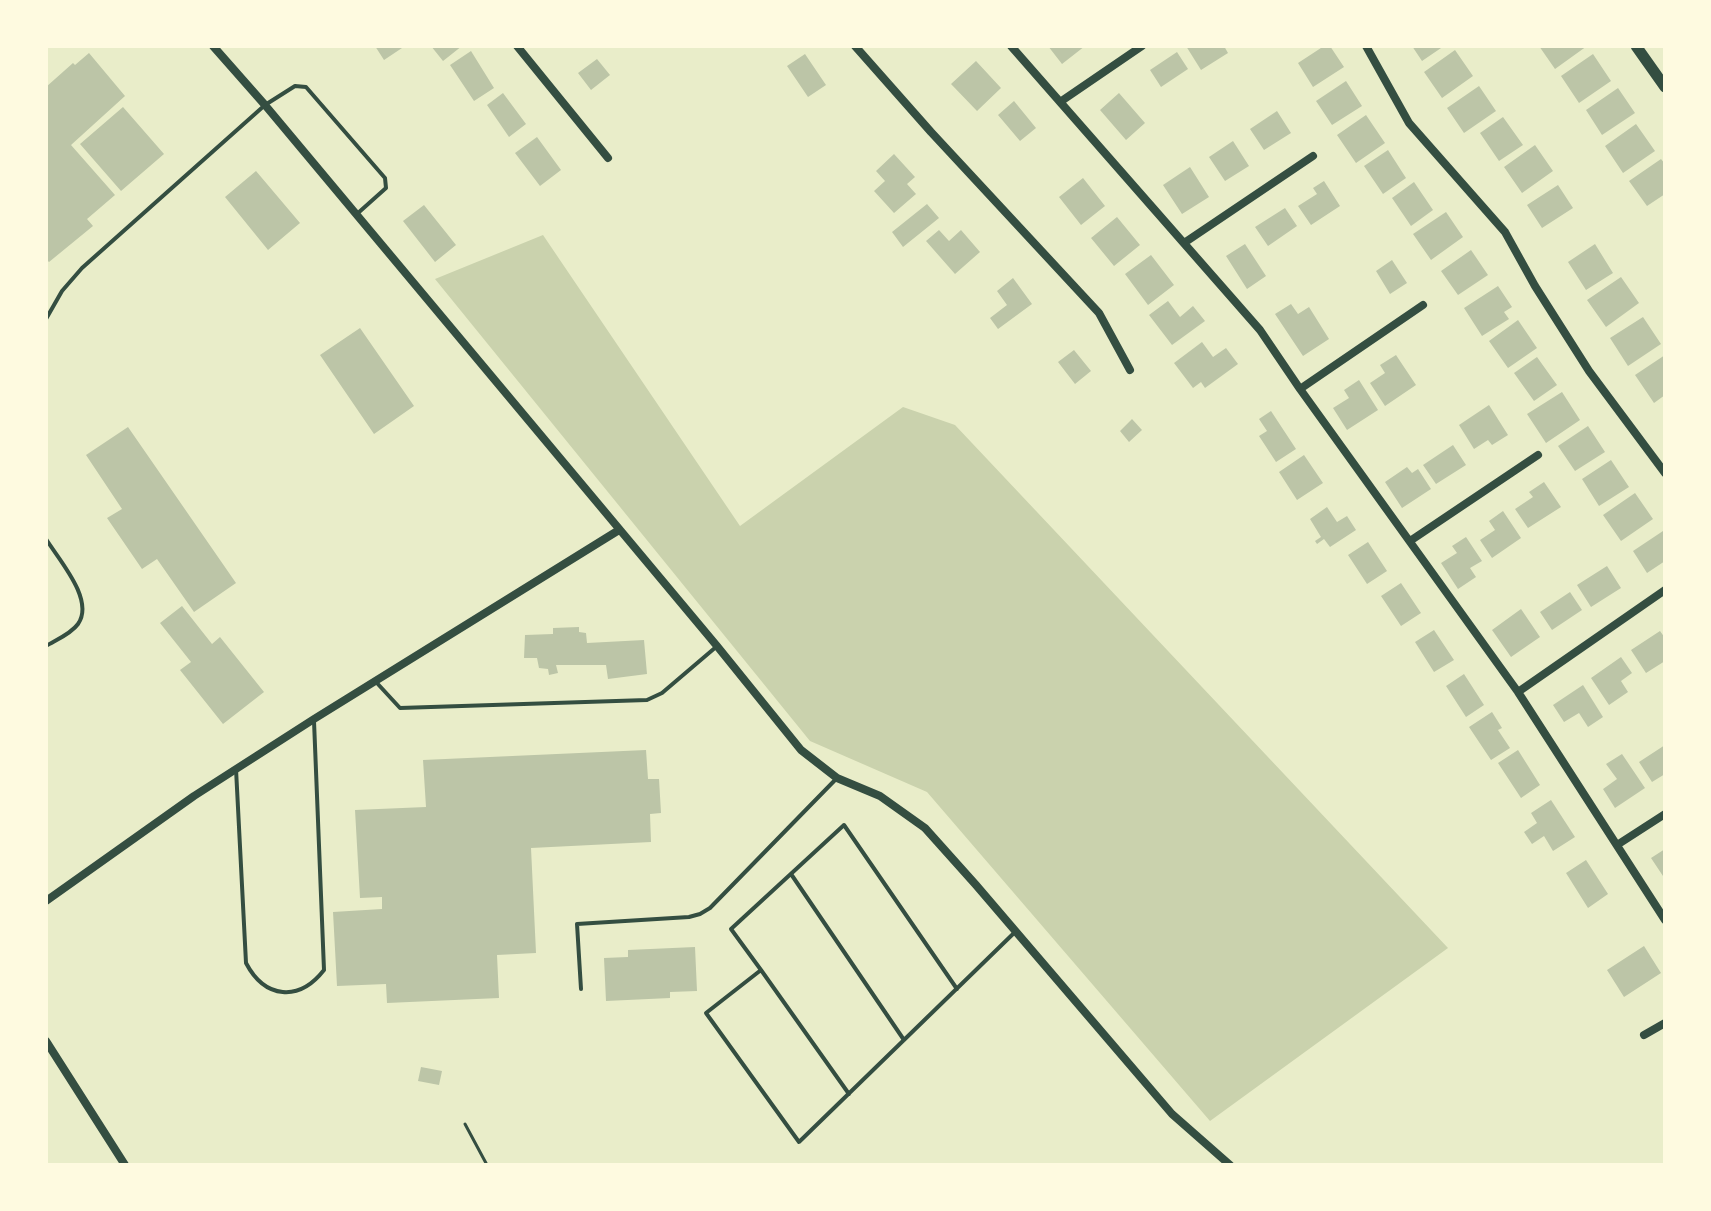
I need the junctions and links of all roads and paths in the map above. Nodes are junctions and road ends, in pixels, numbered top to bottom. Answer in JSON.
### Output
{"nodes":[{"id":1,"x":213,"y":46,"type":"edge"},
{"id":2,"x":517,"y":46,"type":"edge"},
{"id":3,"x":855,"y":46,"type":"edge"},
{"id":4,"x":1011,"y":46,"type":"edge"},
{"id":5,"x":1142,"y":46,"type":"edge"},
{"id":6,"x":1366,"y":46,"type":"edge"},
{"id":7,"x":1636,"y":46,"type":"edge"},
{"id":8,"x":1665,"y":87,"type":"edge"},
{"id":9,"x":1060,"y":102,"type":"junction"},
{"id":10,"x":265,"y":105,"type":"junction"},
{"id":11,"x":1313,"y":156,"type":"dead end"},
{"id":12,"x":608,"y":158,"type":"dead end"},
{"id":13,"x":356,"y":215,"type":"junction"},
{"id":14,"x":1184,"y":243,"type":"junction"},
{"id":15,"x":1423,"y":305,"type":"dead end"},
{"id":16,"x":46,"y":319,"type":"edge"},
{"id":17,"x":1130,"y":370,"type":"dead end"},
{"id":18,"x":1300,"y":389,"type":"junction"},
{"id":19,"x":1538,"y":455,"type":"dead end"},
{"id":20,"x":1665,"y":473,"type":"edge"},
{"id":21,"x":619,"y":530,"type":"junction"},
{"id":22,"x":46,"y":539,"type":"edge"},
{"id":23,"x":1410,"y":541,"type":"junction"},
{"id":24,"x":1665,"y":590,"type":"edge"},
{"id":25,"x":46,"y":646,"type":"edge"},
{"id":26,"x":717,"y":646,"type":"junction"},
{"id":27,"x":376,"y":682,"type":"junction"},
{"id":28,"x":1518,"y":692,"type":"junction"},
{"id":29,"x":314,"y":719,"type":"junction"},
{"id":30,"x":236,"y":769,"type":"junction"},
{"id":31,"x":837,"y":778,"type":"junction"},
{"id":32,"x":1665,"y":814,"type":"edge"},
{"id":33,"x":1617,"y":845,"type":"junction"},
{"id":34,"x":791,"y":874,"type":"junction"},
{"id":35,"x":46,"y":901,"type":"edge"},
{"id":36,"x":1665,"y":920,"type":"edge"},
{"id":37,"x":1016,"y":931,"type":"junction"},
{"id":38,"x":761,"y":970,"type":"junction"},
{"id":39,"x":581,"y":989,"type":"dead end"},
{"id":40,"x":957,"y":989,"type":"junction"},
{"id":41,"x":1665,"y":1023,"type":"edge"},
{"id":42,"x":1644,"y":1035,"type":"dead end"},
{"id":43,"x":904,"y":1040,"type":"junction"},
{"id":44,"x":46,"y":1041,"type":"edge"},
{"id":45,"x":849,"y":1094,"type":"junction"},
{"id":46,"x":465,"y":1124,"type":"dead end"},
{"id":47,"x":125,"y":1165,"type":"edge"},
{"id":48,"x":487,"y":1165,"type":"edge"},
{"id":49,"x":1230,"y":1165,"type":"edge"}],
"edges":[{"from":1,"to":10,"type":"street"},
{"from":2,"to":12,"type":"street"},
{"from":3,"to":17,"type":"street"},
{"from":4,"to":9,"type":"street"},
{"from":5,"to":9,"type":"street"},
{"from":6,"to":20,"type":"street"},
{"from":7,"to":8,"type":"street"},
{"from":9,"to":14,"type":"street"},
{"from":10,"to":13,"type":"street"},
{"from":10,"to":13,"type":"lane"},
{"from":10,"to":16,"type":"lane"},
{"from":11,"to":14,"type":"street"},
{"from":13,"to":21,"type":"street"},
{"from":14,"to":18,"type":"street"},
{"from":15,"to":18,"type":"street"},
{"from":18,"to":23,"type":"street"},
{"from":19,"to":23,"type":"street"},
{"from":21,"to":26,"type":"street"},
{"from":21,"to":27,"type":"street"},
{"from":22,"to":25,"type":"lane"},
{"from":23,"to":28,"type":"street"},
{"from":24,"to":28,"type":"street"},
{"from":26,"to":27,"type":"lane"},
{"from":26,"to":31,"type":"street"},
{"from":27,"to":29,"type":"street"},
{"from":28,"to":33,"type":"street"},
{"from":29,"to":30,"type":"street"},
{"from":29,"to":30,"type":"lane"},
{"from":30,"to":35,"type":"street"},
{"from":31,"to":37,"type":"street"},
{"from":31,"to":39,"type":"lane"},
{"from":32,"to":33,"type":"street"},
{"from":33,"to":36,"type":"street"},
{"from":34,"to":38,"type":"lane"},
{"from":34,"to":40,"type":"lane"},
{"from":34,"to":43,"type":"lane"},
{"from":37,"to":40,"type":"lane"},
{"from":37,"to":49,"type":"street"},
{"from":38,"to":45,"type":"lane"},
{"from":38,"to":45,"type":"lane"},
{"from":40,"to":43,"type":"lane"},
{"from":41,"to":42,"type":"street"},
{"from":43,"to":45,"type":"lane"},
{"from":44,"to":47,"type":"street"},
{"from":46,"to":48,"type":"path"}]}
